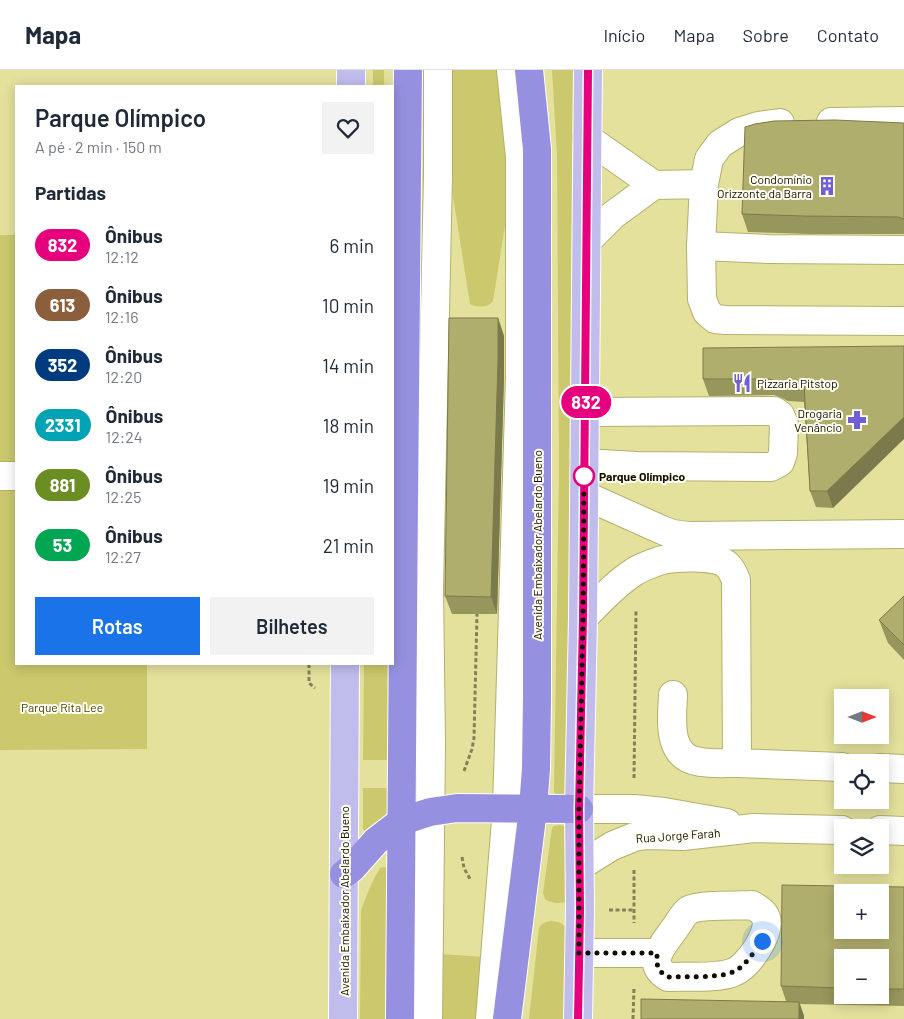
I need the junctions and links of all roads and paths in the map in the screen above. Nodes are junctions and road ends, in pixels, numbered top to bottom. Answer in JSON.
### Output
{"nodes":[{"id":1,"x":351,"y":70,"type":"edge"},
{"id":2,"x":394,"y":70,"type":"edge"},
{"id":3,"x":408,"y":70,"type":"edge"},
{"id":4,"x":438,"y":70,"type":"edge"},
{"id":5,"x":511,"y":70,"type":"edge"},
{"id":6,"x":529,"y":70,"type":"edge"},
{"id":7,"x":588,"y":70,"type":"edge"},
{"id":8,"x":350,"y":85,"type":"edge"},
{"id":9,"x":394,"y":85,"type":"edge"},
{"id":10,"x":904,"y":121,"type":"edge"},
{"id":11,"x":587,"y":138,"type":"junction"},
{"id":12,"x":394,"y":172,"type":"edge"},
{"id":13,"x":704,"y":184,"type":"junction"},
{"id":14,"x":654,"y":185,"type":"junction"},
{"id":15,"x":406,"y":191,"type":"junction"},
{"id":16,"x":587,"y":241,"type":"junction"},
{"id":17,"x":701,"y":246,"type":"junction"},
{"id":18,"x":904,"y":250,"type":"edge"},
{"id":19,"x":904,"y":321,"type":"edge"},
{"id":20,"x":586,"y":412,"type":"junction"},
{"id":21,"x":584,"y":463,"type":"junction"},
{"id":22,"x":0,"y":476,"type":"edge"},
{"id":23,"x":15,"y":476,"type":"edge"},
{"id":24,"x":584,"y":495,"type":"junction"},
{"id":25,"x":904,"y":534,"type":"edge"},
{"id":26,"x":478,"y":614,"type":"edge"},
{"id":27,"x":583,"y":618,"type":"junction"},
{"id":28,"x":345,"y":665,"type":"edge"},
{"id":29,"x":673,"y":695,"type":"dead end"},
{"id":30,"x":736,"y":763,"type":"junction"},
{"id":31,"x":834,"y":767,"type":"edge"},
{"id":32,"x":889,"y":768,"type":"edge"},
{"id":33,"x":904,"y":769,"type":"edge"},
{"id":34,"x":464,"y":771,"type":"dead end"},
{"id":35,"x":520,"y":808,"type":"junction"},
{"id":36,"x":579,"y":809,"type":"junction"},
{"id":37,"x":430,"y":812,"type":"junction"},
{"id":38,"x":402,"y":821,"type":"junction"},
{"id":39,"x":754,"y":828,"type":"junction"},
{"id":40,"x":834,"y":830,"type":"edge"},
{"id":41,"x":889,"y":830,"type":"edge"},
{"id":42,"x":904,"y":831,"type":"edge"},
{"id":43,"x":460,"y":850,"type":"dead end"},
{"id":44,"x":580,"y":866,"type":"junction"},
{"id":45,"x":344,"y":874,"type":"junction"},
{"id":46,"x":472,"y":882,"type":"dead end"},
{"id":47,"x":601,"y":910,"type":"dead end"},
{"id":48,"x":634,"y":910,"type":"dead end"},
{"id":49,"x":579,"y":953,"type":"junction"},
{"id":50,"x":657,"y":953,"type":"dead end"},
{"id":51,"x":343,"y":1019,"type":"edge"},
{"id":52,"x":400,"y":1019,"type":"edge"},
{"id":53,"x":428,"y":1019,"type":"edge"},
{"id":54,"x":490,"y":1019,"type":"edge"},
{"id":55,"x":507,"y":1019,"type":"edge"},
{"id":56,"x":578,"y":1019,"type":"edge"}],
"edges":[{"from":1,"to":8,"type":"main road"},
{"from":2,"to":9,"type":"highway"},
{"from":3,"to":15,"type":"highway"},
{"from":4,"to":37,"type":"street"},
{"from":5,"to":35,"type":"street"},
{"from":6,"to":35,"type":"highway","name":"Avenida Embaixador Abelardo Bueno"},
{"from":7,"to":11,"type":"main road"},
{"from":10,"to":13,"type":"street"},
{"from":11,"to":14,"type":"street"},
{"from":11,"to":16,"type":"main road"},
{"from":12,"to":15,"type":"highway"},
{"from":13,"to":14,"type":"street"},
{"from":13,"to":17,"type":"street"},
{"from":14,"to":16,"type":"street"},
{"from":15,"to":38,"type":"highway"},
{"from":16,"to":20,"type":"main road"},
{"from":17,"to":18,"type":"street"},
{"from":17,"to":19,"type":"street"},
{"from":20,"to":21,"type":"main road"},
{"from":20,"to":21,"type":"street"},
{"from":21,"to":24,"type":"main road"},
{"from":22,"to":23,"type":"street"},
{"from":24,"to":25,"type":"street"},
{"from":24,"to":27,"type":"main road"},
{"from":26,"to":34,"type":"path"},
{"from":27,"to":30,"type":"street"},
{"from":27,"to":36,"type":"main road"},
{"from":28,"to":45,"type":"main road","name":"Avenida Embaixador Abelardo Bueno"},
{"from":29,"to":30,"type":"street"},
{"from":30,"to":31,"type":"street"},
{"from":32,"to":33,"type":"street"},
{"from":35,"to":36,"type":"highway"},
{"from":35,"to":37,"type":"highway"},
{"from":35,"to":54,"type":"street"},
{"from":35,"to":55,"type":"highway","name":"Avenida Embaixador Abelardo Bueno"},
{"from":36,"to":39,"type":"street","name":"Rua Jorge Farah"},
{"from":36,"to":44,"type":"main road"},
{"from":37,"to":38,"type":"highway"},
{"from":37,"to":53,"type":"street"},
{"from":38,"to":45,"type":"highway"},
{"from":38,"to":52,"type":"highway"},
{"from":39,"to":40,"type":"street","name":"Rua Jorge Farah"},
{"from":39,"to":44,"type":"street","name":"Rua Jorge Farah"},
{"from":41,"to":42,"type":"street"},
{"from":43,"to":46,"type":"path"},
{"from":44,"to":49,"type":"main road"},
{"from":45,"to":51,"type":"main road","name":"Avenida Embaixador Abelardo Bueno"},
{"from":47,"to":48,"type":"path"},
{"from":49,"to":50,"type":"street"},
{"from":49,"to":56,"type":"main road"}]}
